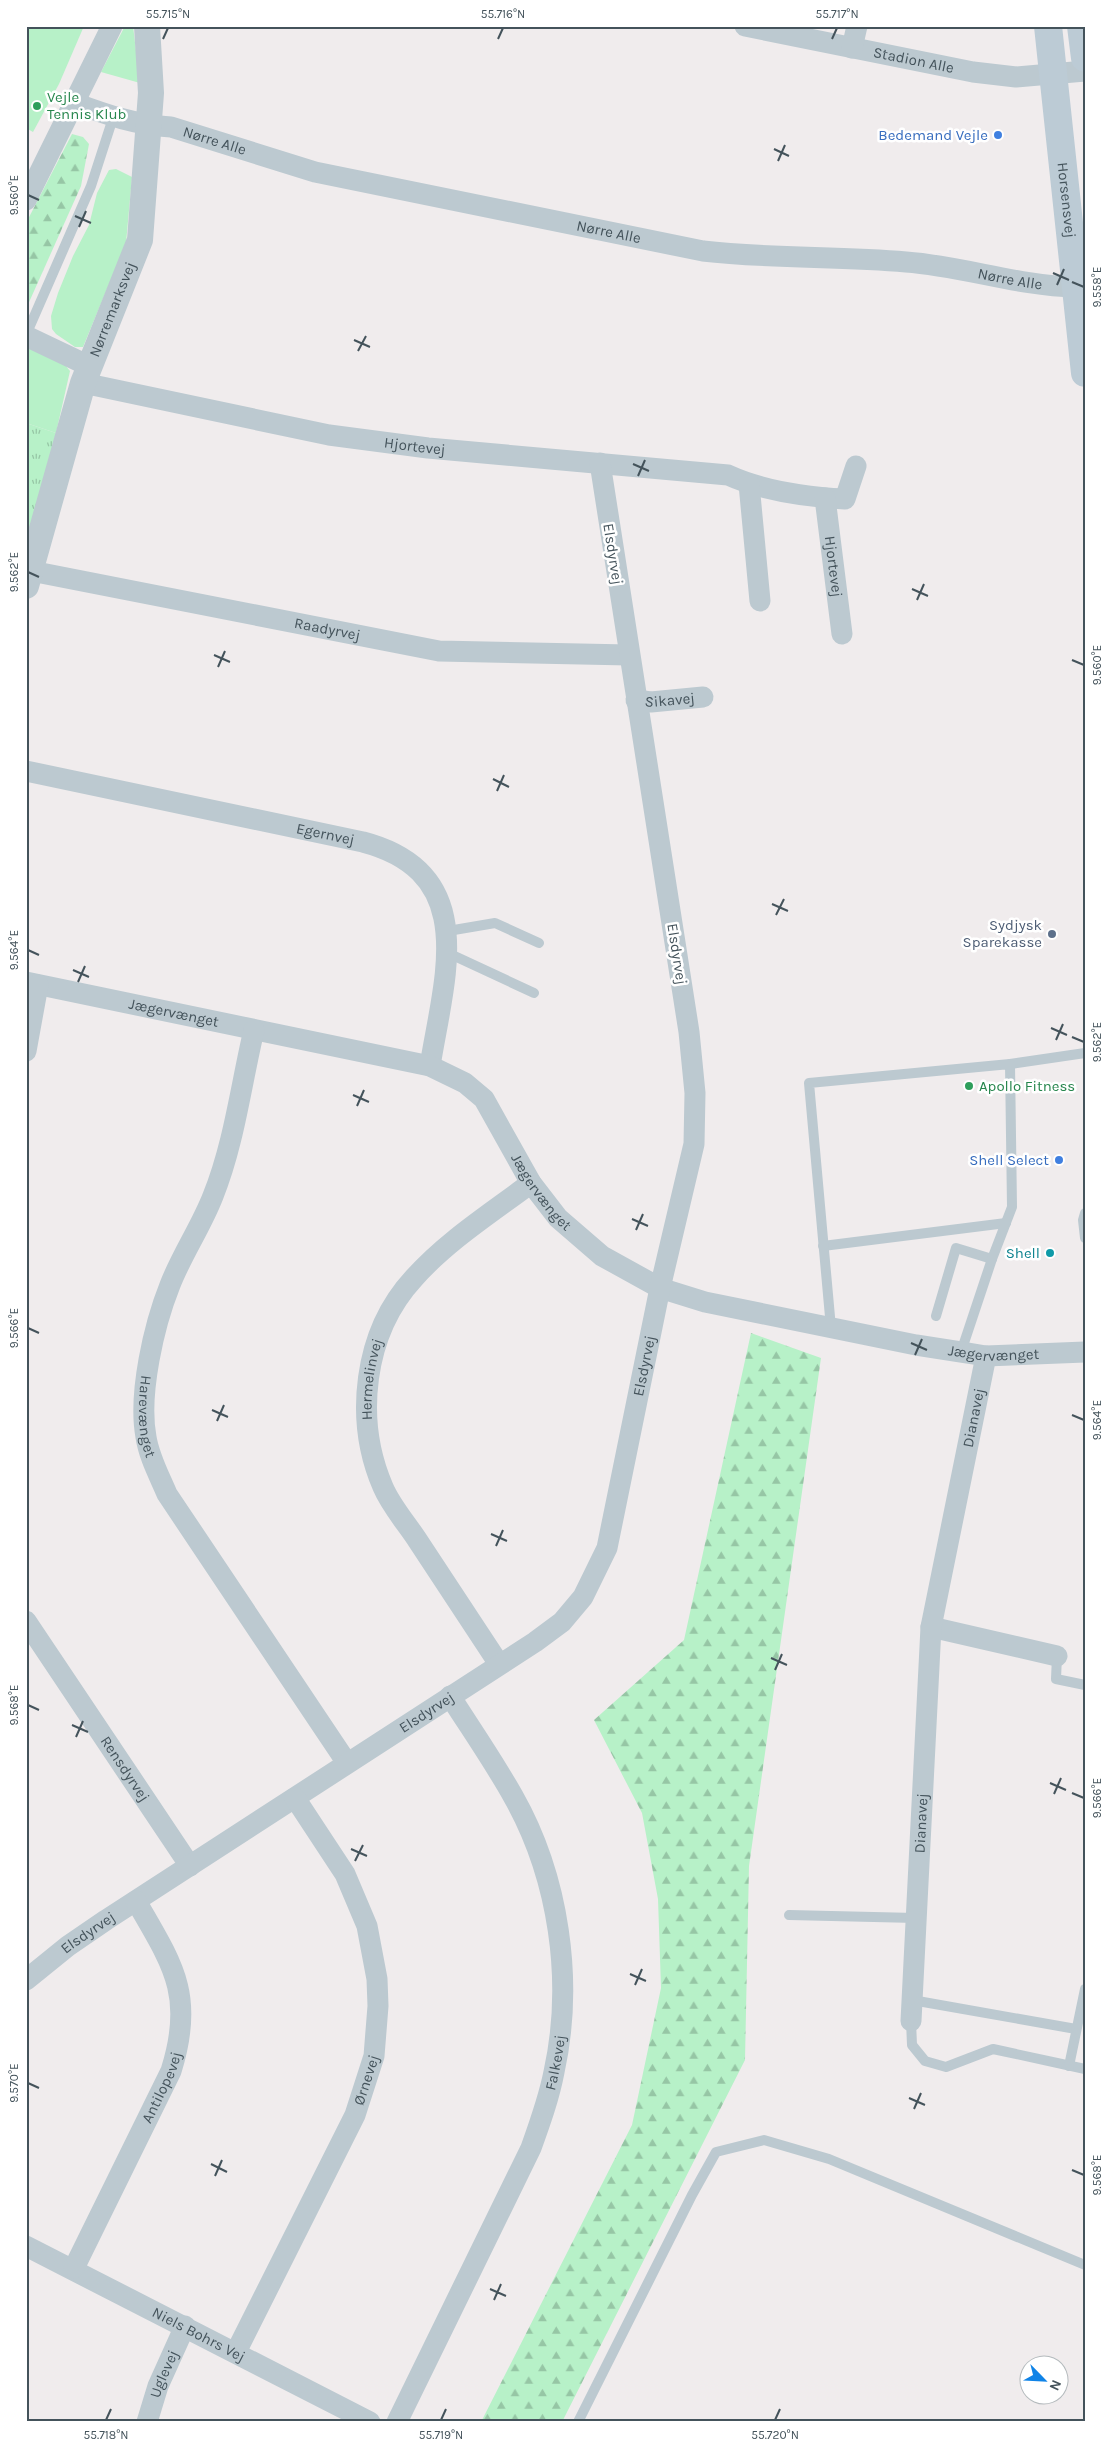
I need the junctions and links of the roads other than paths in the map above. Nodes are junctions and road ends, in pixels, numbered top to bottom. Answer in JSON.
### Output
{"nodes":[{"id":1,"x":112,"y":26,"type":"edge"},
{"id":2,"x":147,"y":26,"type":"edge"},
{"id":3,"x":745,"y":26,"type":"edge"},
{"id":4,"x":856,"y":26,"type":"edge"},
{"id":5,"x":1048,"y":26,"type":"edge"},
{"id":6,"x":1082,"y":30,"type":"edge"},
{"id":7,"x":852,"y":48,"type":"junction"},
{"id":8,"x":1085,"y":58,"type":"edge"},
{"id":9,"x":1085,"y":71,"type":"edge"},
{"id":10,"x":1054,"y":76,"type":"junction"},
{"id":11,"x":75,"y":102,"type":"junction"},
{"id":12,"x":113,"y":118,"type":"junction"},
{"id":13,"x":150,"y":126,"type":"junction"},
{"id":14,"x":26,"y":200,"type":"edge"},
{"id":15,"x":1067,"y":215,"type":"junction"},
{"id":16,"x":1085,"y":256,"type":"edge"},
{"id":17,"x":1076,"y":287,"type":"junction"},
{"id":18,"x":26,"y":336,"type":"edge"},
{"id":19,"x":1085,"y":373,"type":"edge"},
{"id":20,"x":86,"y":375,"type":"junction"},
{"id":21,"x":600,"y":463,"type":"junction"},
{"id":22,"x":856,"y":466,"type":"dead end"},
{"id":23,"x":749,"y":484,"type":"junction"},
{"id":24,"x":825,"y":498,"type":"junction"},
{"id":25,"x":29,"y":579,"type":"edge"},
{"id":26,"x":760,"y":602,"type":"dead end"},
{"id":27,"x":842,"y":634,"type":"dead end"},
{"id":28,"x":629,"y":655,"type":"junction"},
{"id":29,"x":703,"y":696,"type":"dead end"},
{"id":30,"x":636,"y":700,"type":"junction"},
{"id":31,"x":26,"y":771,"type":"edge"},
{"id":32,"x":448,"y":931,"type":"junction"},
{"id":33,"x":539,"y":943,"type":"dead end"},
{"id":34,"x":448,"y":953,"type":"junction"},
{"id":35,"x":32,"y":984,"type":"edge"},
{"id":36,"x":534,"y":993,"type":"dead end"},
{"id":37,"x":254,"y":1030,"type":"junction"},
{"id":38,"x":26,"y":1051,"type":"edge"},
{"id":39,"x":1085,"y":1053,"type":"edge"},
{"id":40,"x":1010,"y":1064,"type":"junction"},
{"id":41,"x":430,"y":1066,"type":"junction"},
{"id":42,"x":531,"y":1183,"type":"junction"},
{"id":43,"x":1085,"y":1213,"type":"edge"},
{"id":44,"x":1006,"y":1223,"type":"junction"},
{"id":45,"x":1085,"y":1238,"type":"edge"},
{"id":46,"x":824,"y":1246,"type":"junction"},
{"id":47,"x":992,"y":1259,"type":"junction"},
{"id":48,"x":660,"y":1288,"type":"junction"},
{"id":49,"x":936,"y":1316,"type":"dead end"},
{"id":50,"x":831,"y":1328,"type":"junction"},
{"id":51,"x":961,"y":1352,"type":"junction"},
{"id":52,"x":1085,"y":1352,"type":"edge"},
{"id":53,"x":986,"y":1356,"type":"junction"},
{"id":54,"x":26,"y":1621,"type":"edge"},
{"id":55,"x":931,"y":1627,"type":"junction"},
{"id":56,"x":1057,"y":1656,"type":"joint"},
{"id":57,"x":499,"y":1664,"type":"junction"},
{"id":58,"x":1085,"y":1686,"type":"edge"},
{"id":59,"x":450,"y":1696,"type":"junction"},
{"id":60,"x":347,"y":1763,"type":"junction"},
{"id":61,"x":295,"y":1798,"type":"junction"},
{"id":62,"x":190,"y":1866,"type":"junction"},
{"id":63,"x":136,"y":1901,"type":"junction"},
{"id":64,"x":788,"y":1914,"type":"dead end"},
{"id":65,"x":916,"y":1918,"type":"junction"},
{"id":66,"x":28,"y":1976,"type":"edge"},
{"id":67,"x":1085,"y":1989,"type":"edge"},
{"id":68,"x":912,"y":2000,"type":"junction"},
{"id":69,"x":911,"y":2021,"type":"joint"},
{"id":70,"x":1076,"y":2029,"type":"junction"},
{"id":71,"x":1069,"y":2066,"type":"junction"},
{"id":72,"x":1085,"y":2069,"type":"edge"},
{"id":73,"x":26,"y":2246,"type":"edge"},
{"id":74,"x":1085,"y":2265,"type":"edge"},
{"id":75,"x":74,"y":2268,"type":"junction"},
{"id":76,"x":185,"y":2326,"type":"junction"},
{"id":77,"x":236,"y":2352,"type":"junction"},
{"id":78,"x":368,"y":2421,"type":"edge"},
{"id":79,"x":147,"y":2422,"type":"edge"},
{"id":80,"x":397,"y":2422,"type":"edge"},
{"id":81,"x":578,"y":2422,"type":"edge"}],
"edges":[{"from":1,"to":11,"type":"street"},
{"from":2,"to":13,"type":"street","name":"Nørremarksvej"},
{"from":3,"to":7,"type":"street","name":"Stadion Alle"},
{"from":4,"to":7,"type":"street"},
{"from":5,"to":10,"type":"main road","name":"Horsensvej"},
{"from":6,"to":8,"type":"main road"},
{"from":7,"to":10,"type":"street","name":"Stadion Alle"},
{"from":9,"to":10,"type":"street","name":"Stadion Alle"},
{"from":10,"to":15,"type":"main road","name":"Horsensvej"},
{"from":11,"to":12,"type":"street","name":"Nørre Alle"},
{"from":11,"to":14,"type":"street"},
{"from":12,"to":13,"type":"street","name":"Nørre Alle"},
{"from":12,"to":18,"type":"lane"},
{"from":13,"to":17,"type":"street","name":"Nørre Alle"},
{"from":13,"to":20,"type":"street","name":"Nørremarksvej"},
{"from":15,"to":16,"type":"main road"},
{"from":15,"to":17,"type":"main road","name":"Horsensvej"},
{"from":17,"to":19,"type":"main road","name":"Horsensvej"},
{"from":18,"to":20,"type":"street","name":"Hjortevej"},
{"from":20,"to":21,"type":"street","name":"Hjortevej"},
{"from":20,"to":25,"type":"street","name":"Nørremarksvej"},
{"from":21,"to":23,"type":"street","name":"Hjortevej"},
{"from":21,"to":28,"type":"street","name":"Elsdyrvej"},
{"from":22,"to":24,"type":"street","name":"Hjortevej"},
{"from":23,"to":24,"type":"street","name":"Hjortevej"},
{"from":23,"to":26,"type":"street"},
{"from":24,"to":27,"type":"street","name":"Hjortevej"},
{"from":25,"to":28,"type":"street","name":"Raadyrvej"},
{"from":28,"to":30,"type":"street","name":"Elsdyrvej"},
{"from":29,"to":30,"type":"street","name":"Sikavej"},
{"from":30,"to":48,"type":"street","name":"Elsdyrvej"},
{"from":31,"to":32,"type":"street","name":"Egernvej"},
{"from":32,"to":33,"type":"lane"},
{"from":32,"to":34,"type":"street","name":"Egernvej"},
{"from":34,"to":36,"type":"lane"},
{"from":34,"to":41,"type":"street","name":"Egernvej"},
{"from":35,"to":37,"type":"street","name":"Jægervænget"},
{"from":35,"to":38,"type":"street"},
{"from":37,"to":41,"type":"street","name":"Jægervænget"},
{"from":37,"to":60,"type":"street","name":"Harevænget"},
{"from":39,"to":40,"type":"lane"},
{"from":40,"to":44,"type":"lane"},
{"from":40,"to":46,"type":"lane"},
{"from":41,"to":42,"type":"street","name":"Jægervænget"},
{"from":42,"to":48,"type":"street","name":"Jægervænget"},
{"from":42,"to":57,"type":"street","name":"Hermelinvej"},
{"from":43,"to":45,"type":"lane"},
{"from":44,"to":46,"type":"lane"},
{"from":44,"to":47,"type":"lane"},
{"from":46,"to":50,"type":"lane"},
{"from":47,"to":49,"type":"lane"},
{"from":47,"to":51,"type":"lane"},
{"from":48,"to":50,"type":"street","name":"Jægervænget"},
{"from":48,"to":57,"type":"street","name":"Elsdyrvej"},
{"from":50,"to":51,"type":"street","name":"Jægervænget"},
{"from":51,"to":53,"type":"street","name":"Jægervænget"},
{"from":52,"to":53,"type":"street","name":"Jægervænget"},
{"from":53,"to":55,"type":"street","name":"Dianavej"},
{"from":54,"to":62,"type":"street","name":"Rensdyrvej"},
{"from":55,"to":56,"type":"street"},
{"from":55,"to":65,"type":"street","name":"Dianavej"},
{"from":56,"to":58,"type":"lane"},
{"from":57,"to":59,"type":"street","name":"Elsdyrvej"},
{"from":59,"to":60,"type":"street","name":"Elsdyrvej"},
{"from":59,"to":80,"type":"street","name":"Falkevej"},
{"from":60,"to":61,"type":"street","name":"Elsdyrvej"},
{"from":61,"to":62,"type":"street","name":"Elsdyrvej"},
{"from":61,"to":77,"type":"street","name":"Ørnevej"},
{"from":62,"to":63,"type":"street","name":"Elsdyrvej"},
{"from":63,"to":66,"type":"street","name":"Elsdyrvej"},
{"from":63,"to":75,"type":"street","name":"Antilopevej"},
{"from":64,"to":65,"type":"lane"},
{"from":65,"to":68,"type":"street","name":"Dianavej"},
{"from":67,"to":70,"type":"lane"},
{"from":68,"to":69,"type":"street","name":"Dianavej"},
{"from":68,"to":70,"type":"lane"},
{"from":69,"to":71,"type":"lane"},
{"from":70,"to":71,"type":"lane"},
{"from":71,"to":72,"type":"lane"},
{"from":73,"to":75,"type":"street","name":"Niels Bohrs Vej"},
{"from":74,"to":81,"type":"lane"},
{"from":75,"to":76,"type":"street","name":"Niels Bohrs Vej"},
{"from":76,"to":77,"type":"street","name":"Niels Bohrs Vej"},
{"from":76,"to":79,"type":"street","name":"Uglevej"},
{"from":77,"to":78,"type":"street","name":"Niels Bohrs Vej"}]}
